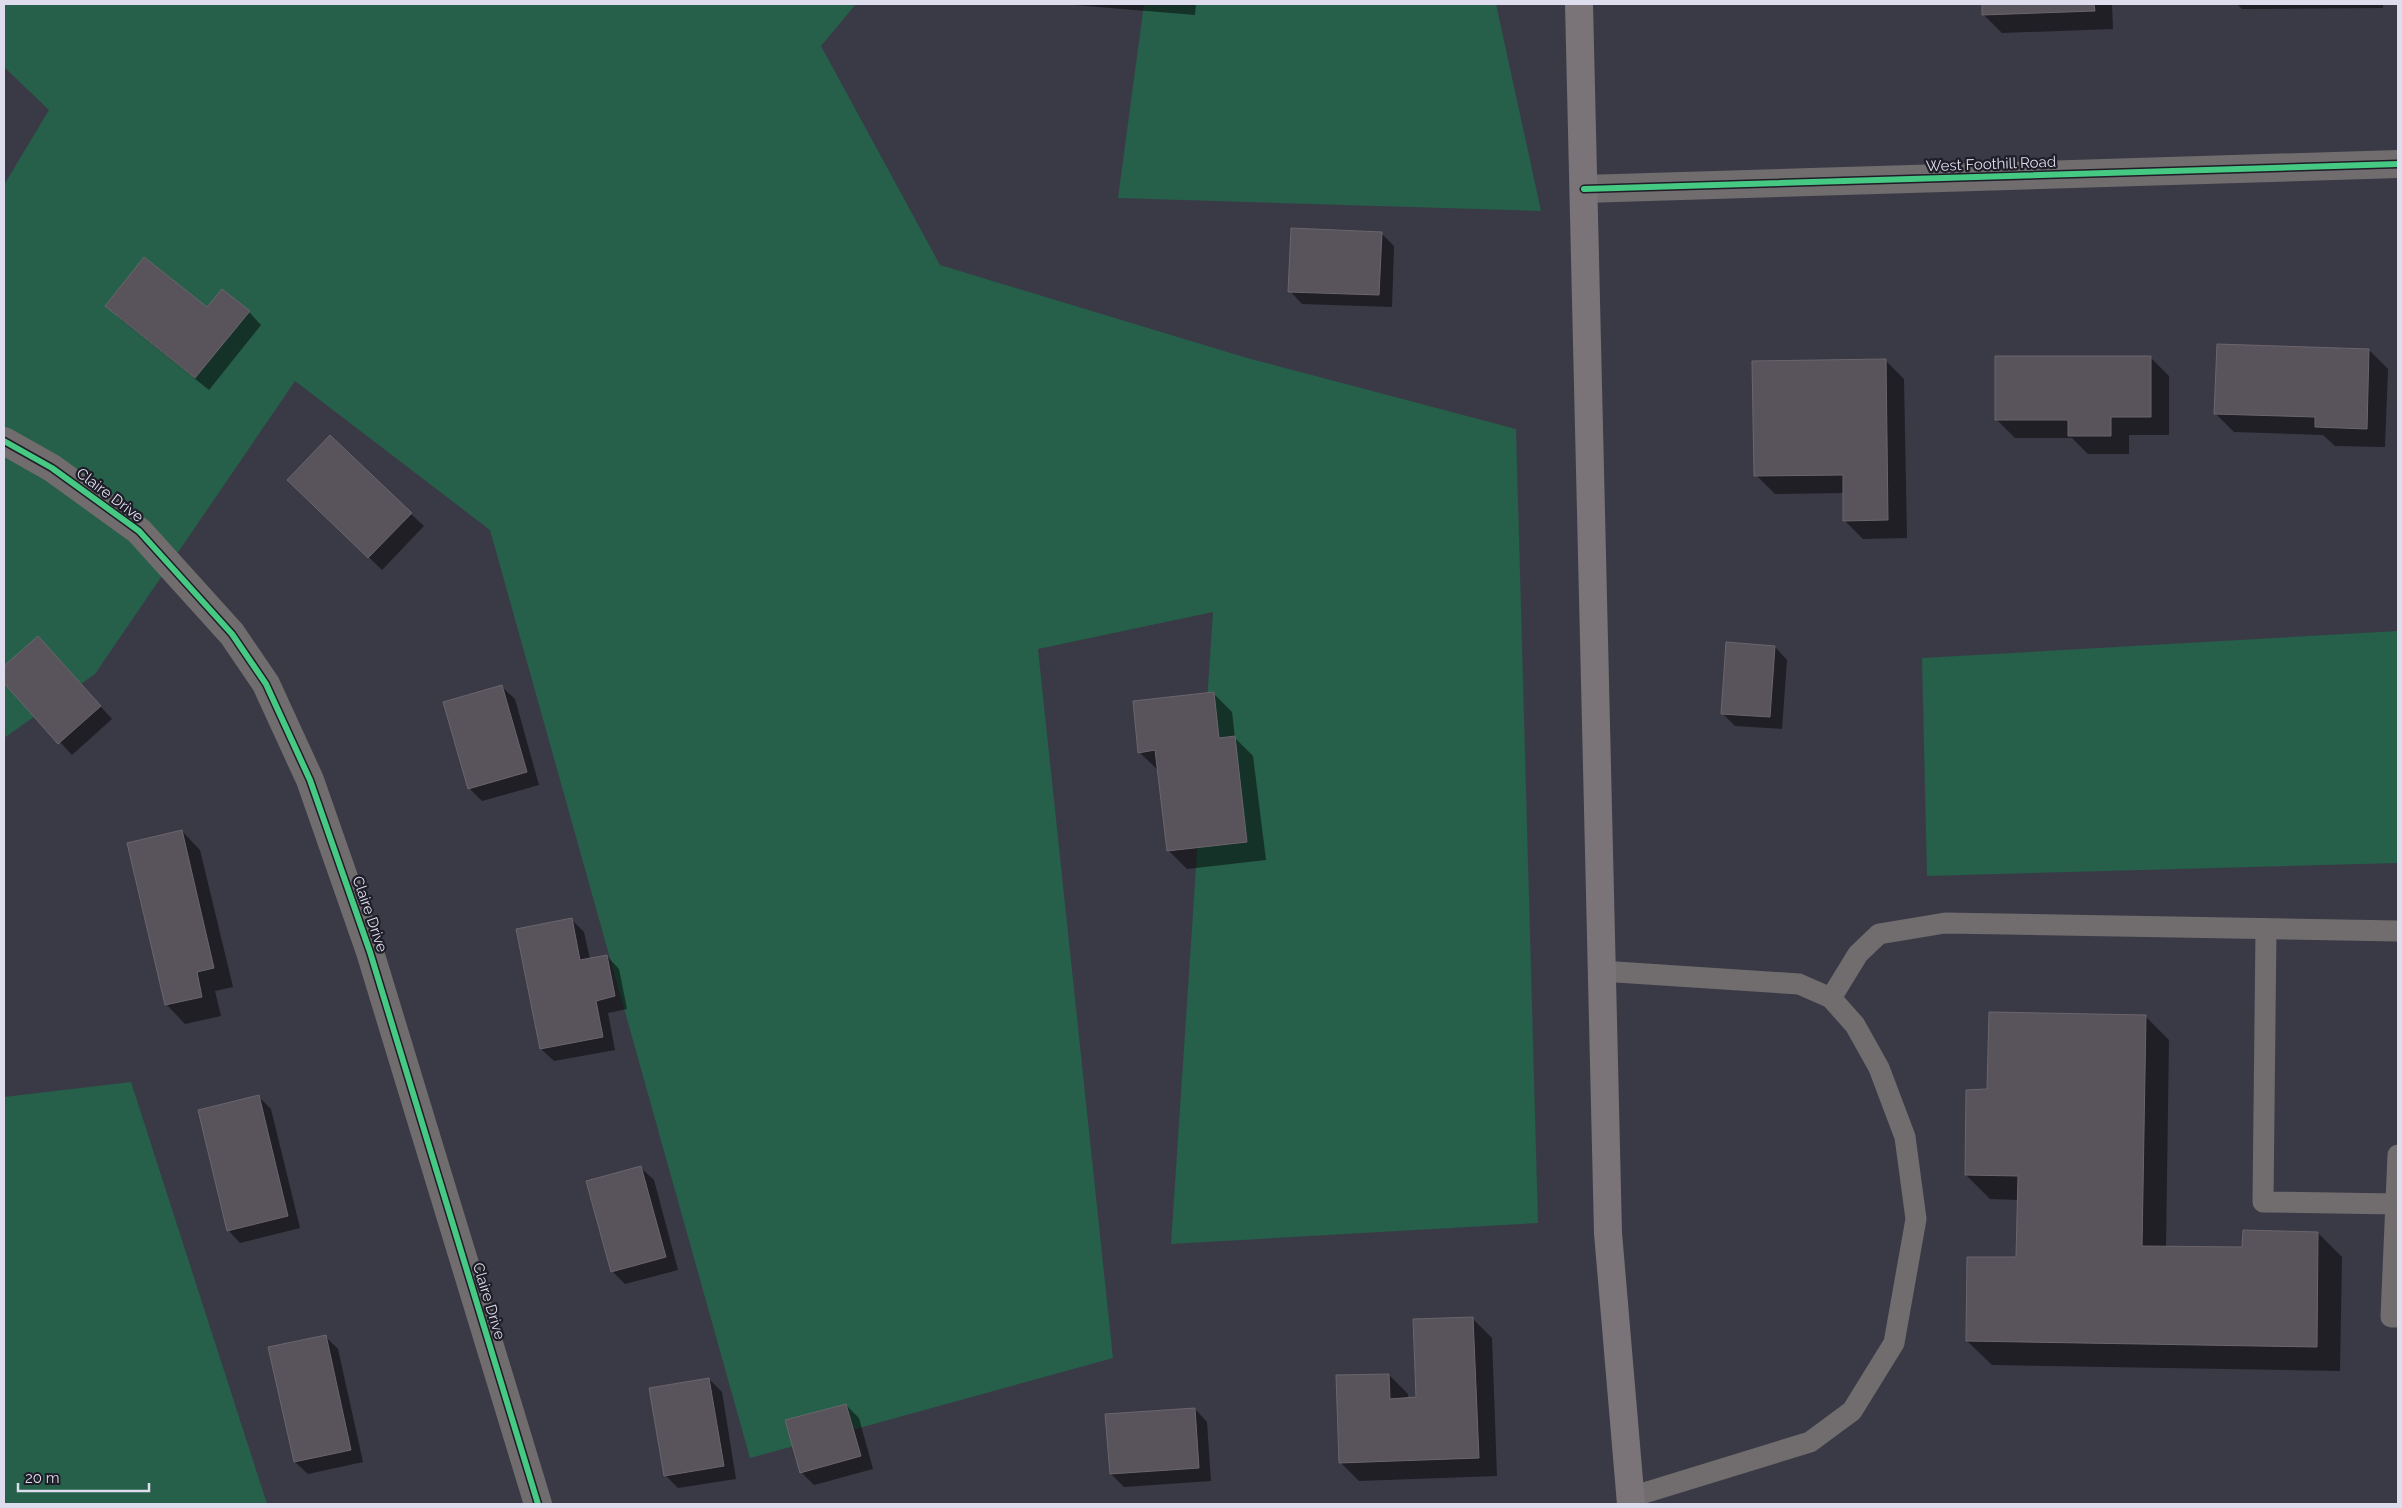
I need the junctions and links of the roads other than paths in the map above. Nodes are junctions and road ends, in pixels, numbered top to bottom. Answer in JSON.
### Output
{"nodes":[{"id":1,"x":1579,"y":4,"type":"edge"},
{"id":2,"x":2398,"y":164,"type":"edge"},
{"id":3,"x":1584,"y":190,"type":"junction"},
{"id":4,"x":4,"y":442,"type":"edge"},
{"id":5,"x":2266,"y":930,"type":"junction"},
{"id":6,"x":2398,"y":931,"type":"edge"},
{"id":7,"x":1601,"y":971,"type":"junction"},
{"id":8,"x":1831,"y":998,"type":"junction"},
{"id":9,"x":2398,"y":1155,"type":"edge"},
{"id":10,"x":2396,"y":1204,"type":"junction"},
{"id":11,"x":2398,"y":1317,"type":"edge"},
{"id":12,"x":1631,"y":1501,"type":"edge"},
{"id":13,"x":538,"y":1504,"type":"edge"}],
"edges":[{"from":1,"to":3,"type":"highway"},
{"from":2,"to":3,"type":"street","name":"West Foothill Road"},
{"from":3,"to":7,"type":"highway"},
{"from":4,"to":13,"type":"street","name":"Claire Drive"},
{"from":5,"to":6,"type":"lane"},
{"from":5,"to":8,"type":"lane"},
{"from":5,"to":10,"type":"lane"},
{"from":7,"to":8,"type":"lane"},
{"from":7,"to":12,"type":"highway"},
{"from":8,"to":12,"type":"lane"},
{"from":9,"to":10,"type":"lane"},
{"from":10,"to":11,"type":"lane"}]}
